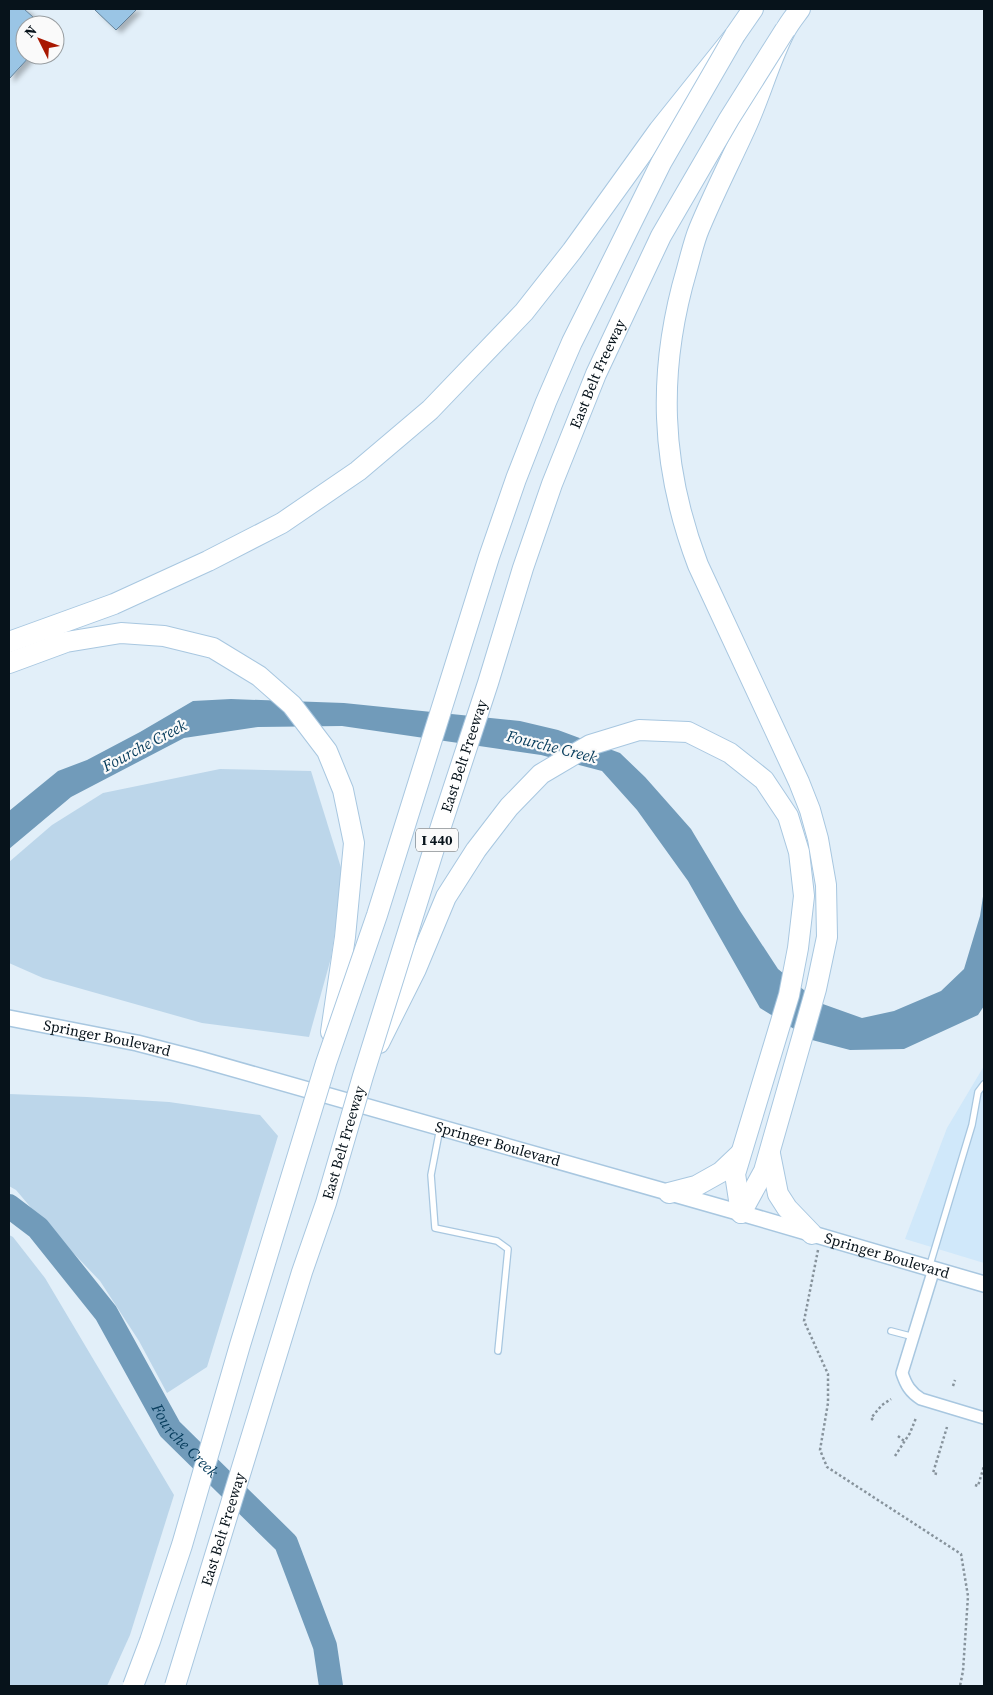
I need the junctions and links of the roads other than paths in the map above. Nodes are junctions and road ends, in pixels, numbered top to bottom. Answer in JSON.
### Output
{"nodes":[{"id":1,"x":753,"y":9,"type":"edge"},
{"id":2,"x":800,"y":9,"type":"edge"},
{"id":3,"x":785,"y":30,"type":"junction"},
{"id":4,"x":735,"y":36,"type":"junction"},
{"id":5,"x":9,"y":642,"type":"edge"},
{"id":6,"x":9,"y":663,"type":"edge"},
{"id":7,"x":9,"y":1018,"type":"edge"},
{"id":8,"x":326,"y":1064,"type":"junction"},
{"id":9,"x":363,"y":1076,"type":"junction"},
{"id":10,"x":984,"y":1084,"type":"edge"},
{"id":11,"x":440,"y":1128,"type":"junction"},
{"id":12,"x":741,"y":1152,"type":"junction"},
{"id":13,"x":769,"y":1152,"type":"junction"},
{"id":14,"x":670,"y":1193,"type":"junction"},
{"id":15,"x":741,"y":1213,"type":"junction"},
{"id":16,"x":816,"y":1235,"type":"junction"},
{"id":17,"x":932,"y":1269,"type":"junction"},
{"id":18,"x":984,"y":1284,"type":"edge"},
{"id":19,"x":891,"y":1331,"type":"dead end"},
{"id":20,"x":914,"y":1337,"type":"junction"},
{"id":21,"x":498,"y":1351,"type":"dead end"},
{"id":22,"x":984,"y":1418,"type":"edge"},
{"id":23,"x":133,"y":1686,"type":"edge"},
{"id":24,"x":175,"y":1686,"type":"edge"}],
"edges":[{"from":1,"to":4,"type":"highway","number":"I 440"},
{"from":2,"to":3,"type":"highway","name":"East Belt Freeway","number":"I 440"},
{"from":3,"to":9,"type":"highway","name":"East Belt Freeway","number":"I 440","bridge":true},
{"from":3,"to":13,"type":"highway","bridge":true},
{"from":4,"to":5,"type":"highway","bridge":true},
{"from":4,"to":8,"type":"highway","number":"I 440","bridge":true},
{"from":6,"to":8,"type":"highway","bridge":true},
{"from":7,"to":11,"type":"main road","name":"Springer Boulevard"},
{"from":8,"to":23,"type":"highway","number":"I 440","bridge":true},
{"from":9,"to":12,"type":"highway","bridge":true},
{"from":9,"to":24,"type":"highway","name":"East Belt Freeway","number":"I 440","bridge":true},
{"from":10,"to":17,"type":"lane"},
{"from":11,"to":14,"type":"main road","name":"Springer Boulevard"},
{"from":11,"to":21,"type":"lane"},
{"from":12,"to":14,"type":"highway"},
{"from":12,"to":15,"type":"highway"},
{"from":13,"to":15,"type":"highway"},
{"from":13,"to":16,"type":"highway"},
{"from":14,"to":15,"type":"main road","name":"Springer Boulevard"},
{"from":15,"to":16,"type":"main road","name":"Springer Boulevard"},
{"from":16,"to":17,"type":"main road","name":"Springer Boulevard"},
{"from":17,"to":18,"type":"main road","name":"Springer Boulevard"},
{"from":17,"to":20,"type":"street"},
{"from":19,"to":20,"type":"lane"},
{"from":20,"to":22,"type":"street"}]}
